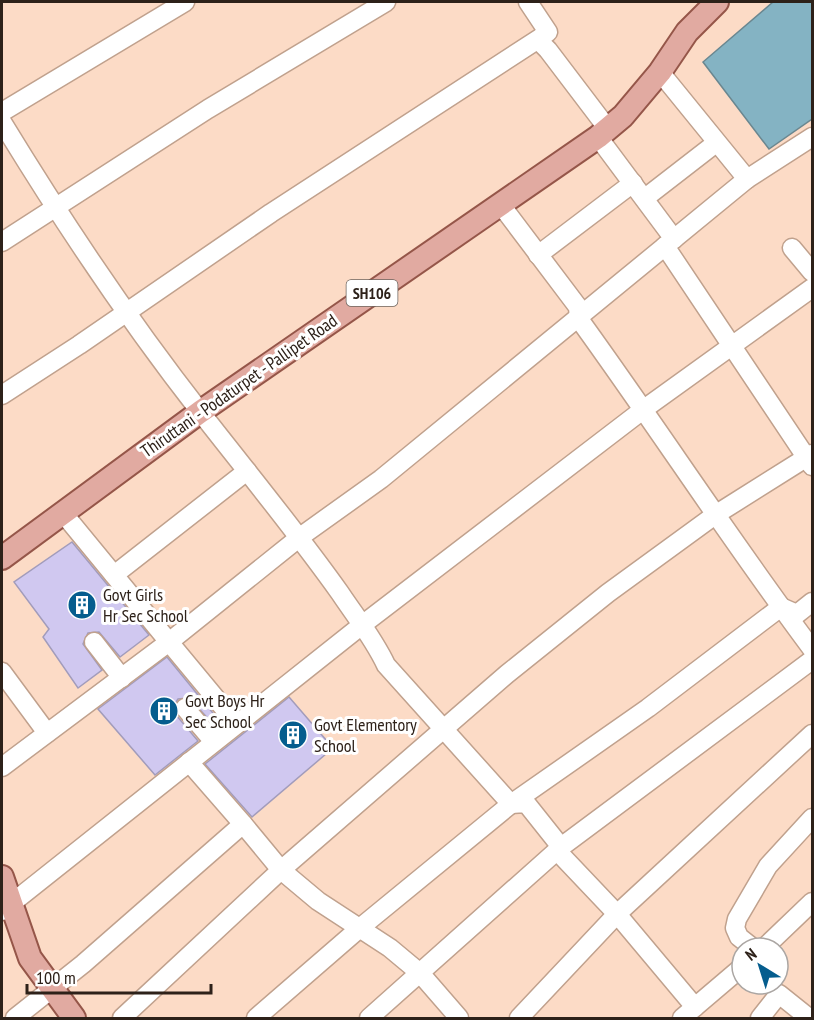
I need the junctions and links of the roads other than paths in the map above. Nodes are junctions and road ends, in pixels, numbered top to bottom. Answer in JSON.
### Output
{"nodes":[{"id":1,"x":185,"y":2,"type":"edge"},
{"id":2,"x":386,"y":2,"type":"edge"},
{"id":3,"x":528,"y":2,"type":"edge"},
{"id":4,"x":710,"y":4,"type":"edge"},
{"id":5,"x":538,"y":40,"type":"junction"},
{"id":6,"x":660,"y":72,"type":"junction"},
{"id":7,"x":2,"y":112,"type":"edge"},
{"id":8,"x":2,"y":122,"type":"edge"},
{"id":9,"x":603,"y":133,"type":"junction"},
{"id":10,"x":813,"y":137,"type":"edge"},
{"id":11,"x":716,"y":142,"type":"junction"},
{"id":12,"x":747,"y":179,"type":"junction"},
{"id":13,"x":633,"y":183,"type":"junction"},
{"id":14,"x":645,"y":198,"type":"junction"},
{"id":15,"x":501,"y":205,"type":"junction"},
{"id":16,"x":55,"y":209,"type":"junction"},
{"id":17,"x":2,"y":242,"type":"edge"},
{"id":18,"x":669,"y":242,"type":"junction"},
{"id":19,"x":792,"y":248,"type":"dead end"},
{"id":20,"x":538,"y":255,"type":"junction"},
{"id":21,"x":813,"y":272,"type":"edge"},
{"id":22,"x":813,"y":288,"type":"edge"},
{"id":23,"x":126,"y":312,"type":"junction"},
{"id":24,"x":579,"y":319,"type":"junction"},
{"id":25,"x":734,"y":346,"type":"junction"},
{"id":26,"x":2,"y":395,"type":"edge"},
{"id":27,"x":644,"y":409,"type":"junction"},
{"id":28,"x":200,"y":412,"type":"junction"},
{"id":29,"x":811,"y":459,"type":"edge"},
{"id":30,"x":247,"y":471,"type":"junction"},
{"id":31,"x":63,"y":513,"type":"junction"},
{"id":32,"x":715,"y":515,"type":"junction"},
{"id":33,"x":300,"y":537,"type":"junction"},
{"id":34,"x":2,"y":558,"type":"edge"},
{"id":35,"x":114,"y":575,"type":"junction"},
{"id":36,"x":813,"y":602,"type":"edge"},
{"id":37,"x":781,"y":608,"type":"junction"},
{"id":38,"x":362,"y":625,"type":"junction"},
{"id":39,"x":94,"y":642,"type":"dead end"},
{"id":40,"x":169,"y":642,"type":"junction"},
{"id":41,"x":813,"y":650,"type":"edge"},
{"id":42,"x":813,"y":660,"type":"edge"},
{"id":43,"x":2,"y":672,"type":"edge"},
{"id":44,"x":122,"y":678,"type":"junction"},
{"id":45,"x":185,"y":708,"type":"dead end"},
{"id":46,"x":237,"y":724,"type":"junction"},
{"id":47,"x":446,"y":729,"type":"junction"},
{"id":48,"x":47,"y":733,"type":"junction"},
{"id":49,"x":813,"y":734,"type":"edge"},
{"id":50,"x":214,"y":742,"type":"junction"},
{"id":51,"x":189,"y":762,"type":"junction"},
{"id":52,"x":2,"y":767,"type":"edge"},
{"id":53,"x":512,"y":804,"type":"junction"},
{"id":54,"x":813,"y":818,"type":"edge"},
{"id":55,"x":243,"y":824,"type":"junction"},
{"id":56,"x":561,"y":847,"type":"junction"},
{"id":57,"x":280,"y":870,"type":"junction"},
{"id":58,"x":2,"y":877,"type":"edge"},
{"id":59,"x":813,"y":902,"type":"edge"},
{"id":60,"x":6,"y":908,"type":"edge"},
{"id":61,"x":617,"y":914,"type":"junction"},
{"id":62,"x":361,"y":927,"type":"junction"},
{"id":63,"x":739,"y":936,"type":"edge"},
{"id":64,"x":777,"y":936,"type":"edge"},
{"id":65,"x":420,"y":973,"type":"junction"},
{"id":66,"x":730,"y":977,"type":"edge"},
{"id":67,"x":51,"y":987,"type":"junction"},
{"id":68,"x":771,"y":996,"type":"edge"},
{"id":69,"x":782,"y":996,"type":"edge"},
{"id":70,"x":689,"y":1013,"type":"edge"},
{"id":71,"x":15,"y":1018,"type":"edge"},
{"id":72,"x":74,"y":1018,"type":"edge"},
{"id":73,"x":122,"y":1018,"type":"edge"},
{"id":74,"x":256,"y":1018,"type":"edge"},
{"id":75,"x":369,"y":1018,"type":"edge"},
{"id":76,"x":459,"y":1018,"type":"edge"},
{"id":77,"x":519,"y":1018,"type":"edge"},
{"id":78,"x":760,"y":1018,"type":"edge"},
{"id":79,"x":808,"y":1018,"type":"edge"}],
"edges":[{"from":1,"to":7,"type":"street"},
{"from":2,"to":16,"type":"street"},
{"from":3,"to":5,"type":"street"},
{"from":4,"to":6,"type":"main road","name":"Thiruttani - Podaturpet - Pallipet Road","number":"SH106"},
{"from":5,"to":9,"type":"street"},
{"from":5,"to":23,"type":"street"},
{"from":6,"to":9,"type":"main road","name":"Thiruttani - Podaturpet - Pallipet Road","number":"SH106"},
{"from":6,"to":11,"type":"street"},
{"from":8,"to":16,"type":"street"},
{"from":9,"to":13,"type":"street"},
{"from":9,"to":15,"type":"main road","name":"Thiruttani - Podaturpet - Pallipet Road","number":"SH106"},
{"from":10,"to":12,"type":"street"},
{"from":11,"to":12,"type":"street"},
{"from":11,"to":14,"type":"street"},
{"from":12,"to":18,"type":"street"},
{"from":13,"to":14,"type":"street"},
{"from":13,"to":20,"type":"street"},
{"from":14,"to":18,"type":"street"},
{"from":15,"to":20,"type":"street"},
{"from":15,"to":28,"type":"main road","name":"Thiruttani - Podaturpet - Pallipet Road","number":"SH106"},
{"from":16,"to":17,"type":"street"},
{"from":16,"to":23,"type":"street"},
{"from":18,"to":24,"type":"street"},
{"from":18,"to":25,"type":"street"},
{"from":19,"to":21,"type":"street"},
{"from":20,"to":24,"type":"street"},
{"from":22,"to":25,"type":"street"},
{"from":23,"to":26,"type":"street"},
{"from":23,"to":28,"type":"street"},
{"from":24,"to":27,"type":"street"},
{"from":24,"to":33,"type":"street"},
{"from":25,"to":27,"type":"street"},
{"from":25,"to":29,"type":"street"},
{"from":27,"to":32,"type":"street"},
{"from":27,"to":38,"type":"street"},
{"from":28,"to":30,"type":"street"},
{"from":28,"to":31,"type":"main road","name":"Thiruttani - Podaturpet - Pallipet Road","number":"SH106"},
{"from":29,"to":32,"type":"street"},
{"from":30,"to":33,"type":"street"},
{"from":30,"to":35,"type":"street"},
{"from":31,"to":34,"type":"main road","name":"Thiruttani - Podaturpet - Pallipet Road","number":"SH106"},
{"from":31,"to":35,"type":"street"},
{"from":32,"to":37,"type":"street"},
{"from":32,"to":47,"type":"street"},
{"from":33,"to":38,"type":"street"},
{"from":33,"to":40,"type":"street"},
{"from":35,"to":40,"type":"street"},
{"from":36,"to":37,"type":"street"},
{"from":37,"to":41,"type":"street"},
{"from":37,"to":53,"type":"street"},
{"from":38,"to":46,"type":"street"},
{"from":38,"to":47,"type":"street"},
{"from":39,"to":44,"type":"street"},
{"from":40,"to":44,"type":"street"},
{"from":40,"to":46,"type":"street"},
{"from":42,"to":56,"type":"street"},
{"from":43,"to":48,"type":"street"},
{"from":44,"to":48,"type":"street"},
{"from":45,"to":50,"type":"street"},
{"from":46,"to":50,"type":"street"},
{"from":47,"to":53,"type":"street"},
{"from":47,"to":57,"type":"street"},
{"from":48,"to":52,"type":"street"},
{"from":49,"to":61,"type":"street"},
{"from":50,"to":51,"type":"street"},
{"from":51,"to":55,"type":"street"},
{"from":51,"to":60,"type":"street"},
{"from":53,"to":56,"type":"street"},
{"from":53,"to":62,"type":"street"},
{"from":54,"to":63,"type":"street"},
{"from":55,"to":57,"type":"street"},
{"from":55,"to":67,"type":"street"},
{"from":56,"to":61,"type":"street"},
{"from":56,"to":65,"type":"street"},
{"from":57,"to":62,"type":"street"},
{"from":57,"to":73,"type":"street"},
{"from":58,"to":60,"type":"main road"},
{"from":59,"to":64,"type":"street"},
{"from":60,"to":67,"type":"main road"},
{"from":61,"to":70,"type":"street"},
{"from":61,"to":77,"type":"street"},
{"from":62,"to":65,"type":"street"},
{"from":62,"to":74,"type":"street"},
{"from":65,"to":75,"type":"street"},
{"from":65,"to":76,"type":"street"},
{"from":66,"to":70,"type":"street"},
{"from":67,"to":71,"type":"street"},
{"from":67,"to":72,"type":"main road"},
{"from":68,"to":78,"type":"street"},
{"from":69,"to":79,"type":"street"}]}
